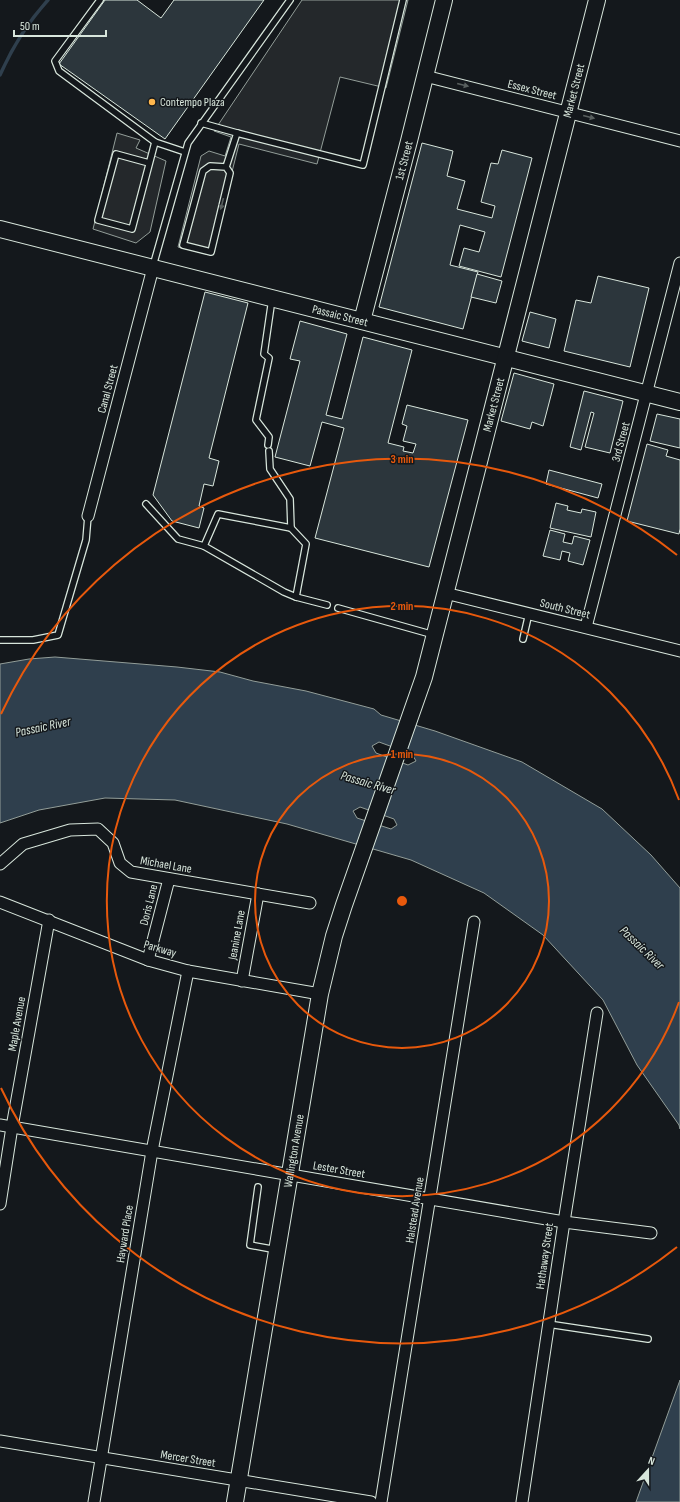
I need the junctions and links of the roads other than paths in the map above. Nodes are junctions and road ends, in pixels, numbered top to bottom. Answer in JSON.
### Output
{"nodes":[{"id":1,"x":100,"y":0,"type":"edge"},
{"id":2,"x":290,"y":0,"type":"edge"},
{"id":3,"x":403,"y":0,"type":"edge"},
{"id":4,"x":444,"y":0,"type":"edge"},
{"id":5,"x":597,"y":0,"type":"edge"},
{"id":6,"x":425,"y":76,"type":"junction"},
{"id":7,"x":569,"y":112,"type":"junction"},
{"id":8,"x":201,"y":123,"type":"junction"},
{"id":9,"x":237,"y":133,"type":"junction"},
{"id":10,"x":680,"y":141,"type":"edge"},
{"id":11,"x":155,"y":142,"type":"junction"},
{"id":12,"x":185,"y":152,"type":"junction"},
{"id":13,"x":150,"y":163,"type":"junction"},
{"id":14,"x":226,"y":167,"type":"junction"},
{"id":15,"x":0,"y":229,"type":"edge"},
{"id":16,"x":680,"y":263,"type":"edge"},
{"id":17,"x":153,"y":268,"type":"junction"},
{"id":18,"x":272,"y":298,"type":"junction"},
{"id":19,"x":362,"y":321,"type":"junction"},
{"id":20,"x":506,"y":357,"type":"junction"},
{"id":21,"x":647,"y":393,"type":"junction"},
{"id":22,"x":680,"y":402,"type":"edge"},
{"id":23,"x":146,"y":504,"type":"dead end"},
{"id":24,"x":88,"y":516,"type":"joint"},
{"id":25,"x":291,"y":528,"type":"junction"},
{"id":26,"x":204,"y":546,"type":"junction"},
{"id":27,"x":444,"y":593,"type":"junction"},
{"id":28,"x":296,"y":597,"type":"junction"},
{"id":29,"x":327,"y":605,"type":"dead end"},
{"id":30,"x":338,"y":608,"type":"dead end"},
{"id":31,"x":529,"y":613,"type":"junction"},
{"id":32,"x":586,"y":627,"type":"junction"},
{"id":33,"x":434,"y":635,"type":"junction"},
{"id":34,"x":523,"y":639,"type":"dead end"},
{"id":35,"x":0,"y":640,"type":"edge"},
{"id":36,"x":680,"y":651,"type":"edge"},
{"id":37,"x":378,"y":806,"type":"joint"},
{"id":38,"x":0,"y":864,"type":"edge"},
{"id":39,"x":169,"y":879,"type":"junction"},
{"id":40,"x":258,"y":894,"type":"junction"},
{"id":41,"x":0,"y":902,"type":"edge"},
{"id":42,"x":310,"y":903,"type":"dead end"},
{"id":43,"x":49,"y":920,"type":"junction"},
{"id":44,"x":474,"y":922,"type":"dead end"},
{"id":45,"x":148,"y":960,"type":"junction"},
{"id":46,"x":188,"y":971,"type":"junction"},
{"id":47,"x":242,"y":981,"type":"junction"},
{"id":48,"x":320,"y":994,"type":"junction"},
{"id":49,"x":597,"y":1013,"type":"dead end"},
{"id":50,"x":0,"y":1125,"type":"edge"},
{"id":51,"x":12,"y":1127,"type":"junction"},
{"id":52,"x":152,"y":1151,"type":"junction"},
{"id":53,"x":290,"y":1175,"type":"junction"},
{"id":54,"x":258,"y":1187,"type":"dead end"},
{"id":55,"x":430,"y":1199,"type":"junction"},
{"id":56,"x":0,"y":1204,"type":"edge"},
{"id":57,"x":564,"y":1222,"type":"junction"},
{"id":58,"x":651,"y":1234,"type":"dead end"},
{"id":59,"x":277,"y":1250,"type":"junction"},
{"id":60,"x":548,"y":1324,"type":"junction"},
{"id":61,"x":648,"y":1339,"type":"dead end"},
{"id":62,"x":0,"y":1441,"type":"edge"},
{"id":63,"x":102,"y":1458,"type":"junction"},
{"id":64,"x":239,"y":1480,"type":"junction"},
{"id":65,"x":94,"y":1502,"type":"edge"},
{"id":66,"x":235,"y":1502,"type":"edge"},
{"id":67,"x":371,"y":1502,"type":"edge"},
{"id":68,"x":381,"y":1502,"type":"edge"},
{"id":69,"x":522,"y":1502,"type":"edge"}],
"edges":[{"from":1,"to":11,"type":"lane"},
{"from":2,"to":8,"type":"lane"},
{"from":3,"to":9,"type":"lane"},
{"from":4,"to":6,"type":"street","name":"1st Street"},
{"from":5,"to":7,"type":"street","name":"Market Street"},
{"from":6,"to":7,"type":"street","name":"Essex Street","one_way":true},
{"from":6,"to":19,"type":"street","name":"1st Street"},
{"from":7,"to":10,"type":"street","name":"Essex Street","one_way":true},
{"from":7,"to":20,"type":"street","name":"Market Street"},
{"from":8,"to":9,"type":"lane"},
{"from":8,"to":12,"type":"lane"},
{"from":9,"to":14,"type":"lane"},
{"from":11,"to":12,"type":"lane"},
{"from":11,"to":13,"type":"lane"},
{"from":12,"to":17,"type":"lane"},
{"from":13,"to":13,"type":"lane"},
{"from":14,"to":14,"type":"lane","one_way":true},
{"from":15,"to":17,"type":"street","name":"Passaic Street"},
{"from":16,"to":21,"type":"street","name":"3rd Street"},
{"from":17,"to":18,"type":"street","name":"Passaic Street"},
{"from":17,"to":24,"type":"street","name":"Canal Street"},
{"from":18,"to":19,"type":"street","name":"Passaic Street"},
{"from":18,"to":25,"type":"lane"},
{"from":19,"to":20,"type":"street","name":"Passaic Street"},
{"from":20,"to":21,"type":"street","name":"Passaic Street"},
{"from":20,"to":27,"type":"street","name":"Market Street"},
{"from":21,"to":22,"type":"street","name":"Passaic Street"},
{"from":21,"to":32,"type":"street","name":"3rd Street"},
{"from":23,"to":26,"type":"lane"},
{"from":24,"to":35,"type":"lane"},
{"from":25,"to":26,"type":"lane"},
{"from":25,"to":28,"type":"lane"},
{"from":26,"to":28,"type":"lane"},
{"from":27,"to":31,"type":"street","name":"South Street"},
{"from":27,"to":33,"type":"street","name":"Market Street"},
{"from":28,"to":29,"type":"lane"},
{"from":30,"to":33,"type":"lane"},
{"from":31,"to":32,"type":"street","name":"South Street"},
{"from":31,"to":34,"type":"lane"},
{"from":32,"to":36,"type":"street","name":"South Street"},
{"from":33,"to":37,"type":"street","name":"Market Street"},
{"from":37,"to":48,"type":"street","name":"Wallington Avenue"},
{"from":38,"to":39,"type":"street","name":"Michael Lane"},
{"from":39,"to":40,"type":"street","name":"Michael Lane"},
{"from":39,"to":45,"type":"street","name":"Doris Lane"},
{"from":40,"to":42,"type":"street","name":"Michael Lane"},
{"from":40,"to":47,"type":"street","name":"Jeanine Lane"},
{"from":41,"to":43,"type":"street","name":"Parkway"},
{"from":43,"to":45,"type":"street","name":"Parkway"},
{"from":43,"to":51,"type":"street","name":"Maple Avenue"},
{"from":44,"to":55,"type":"street","name":"Halstead Avenue"},
{"from":45,"to":46,"type":"street","name":"Parkway"},
{"from":46,"to":47,"type":"street","name":"Parkway"},
{"from":46,"to":52,"type":"street","name":"Hayward Place"},
{"from":47,"to":48,"type":"street","name":"Parkway"},
{"from":48,"to":53,"type":"street","name":"Wallington Avenue"},
{"from":49,"to":57,"type":"street","name":"Hathaway Street"},
{"from":50,"to":51,"type":"street","name":"Lester Street"},
{"from":51,"to":52,"type":"street","name":"Lester Street"},
{"from":51,"to":56,"type":"street","name":"Maple Avenue"},
{"from":52,"to":53,"type":"street","name":"Lester Street"},
{"from":52,"to":63,"type":"street","name":"Hayward Place"},
{"from":53,"to":55,"type":"street","name":"Lester Street"},
{"from":53,"to":59,"type":"street","name":"Wallington Avenue"},
{"from":54,"to":59,"type":"lane"},
{"from":55,"to":57,"type":"street","name":"Lester Street"},
{"from":55,"to":68,"type":"street","name":"Halstead Avenue"},
{"from":57,"to":58,"type":"street","name":"Lester Street"},
{"from":57,"to":60,"type":"street","name":"Hathaway Street"},
{"from":59,"to":64,"type":"street","name":"Wallington Avenue"},
{"from":60,"to":61,"type":"lane"},
{"from":60,"to":69,"type":"street","name":"Hathaway Street"},
{"from":62,"to":63,"type":"street","name":"Mercer Street"},
{"from":63,"to":64,"type":"street","name":"Mercer Street"},
{"from":63,"to":65,"type":"street","name":"Hayward Place"},
{"from":64,"to":66,"type":"street","name":"Wallington Avenue"},
{"from":64,"to":67,"type":"street","name":"Mercer Street"}]}
